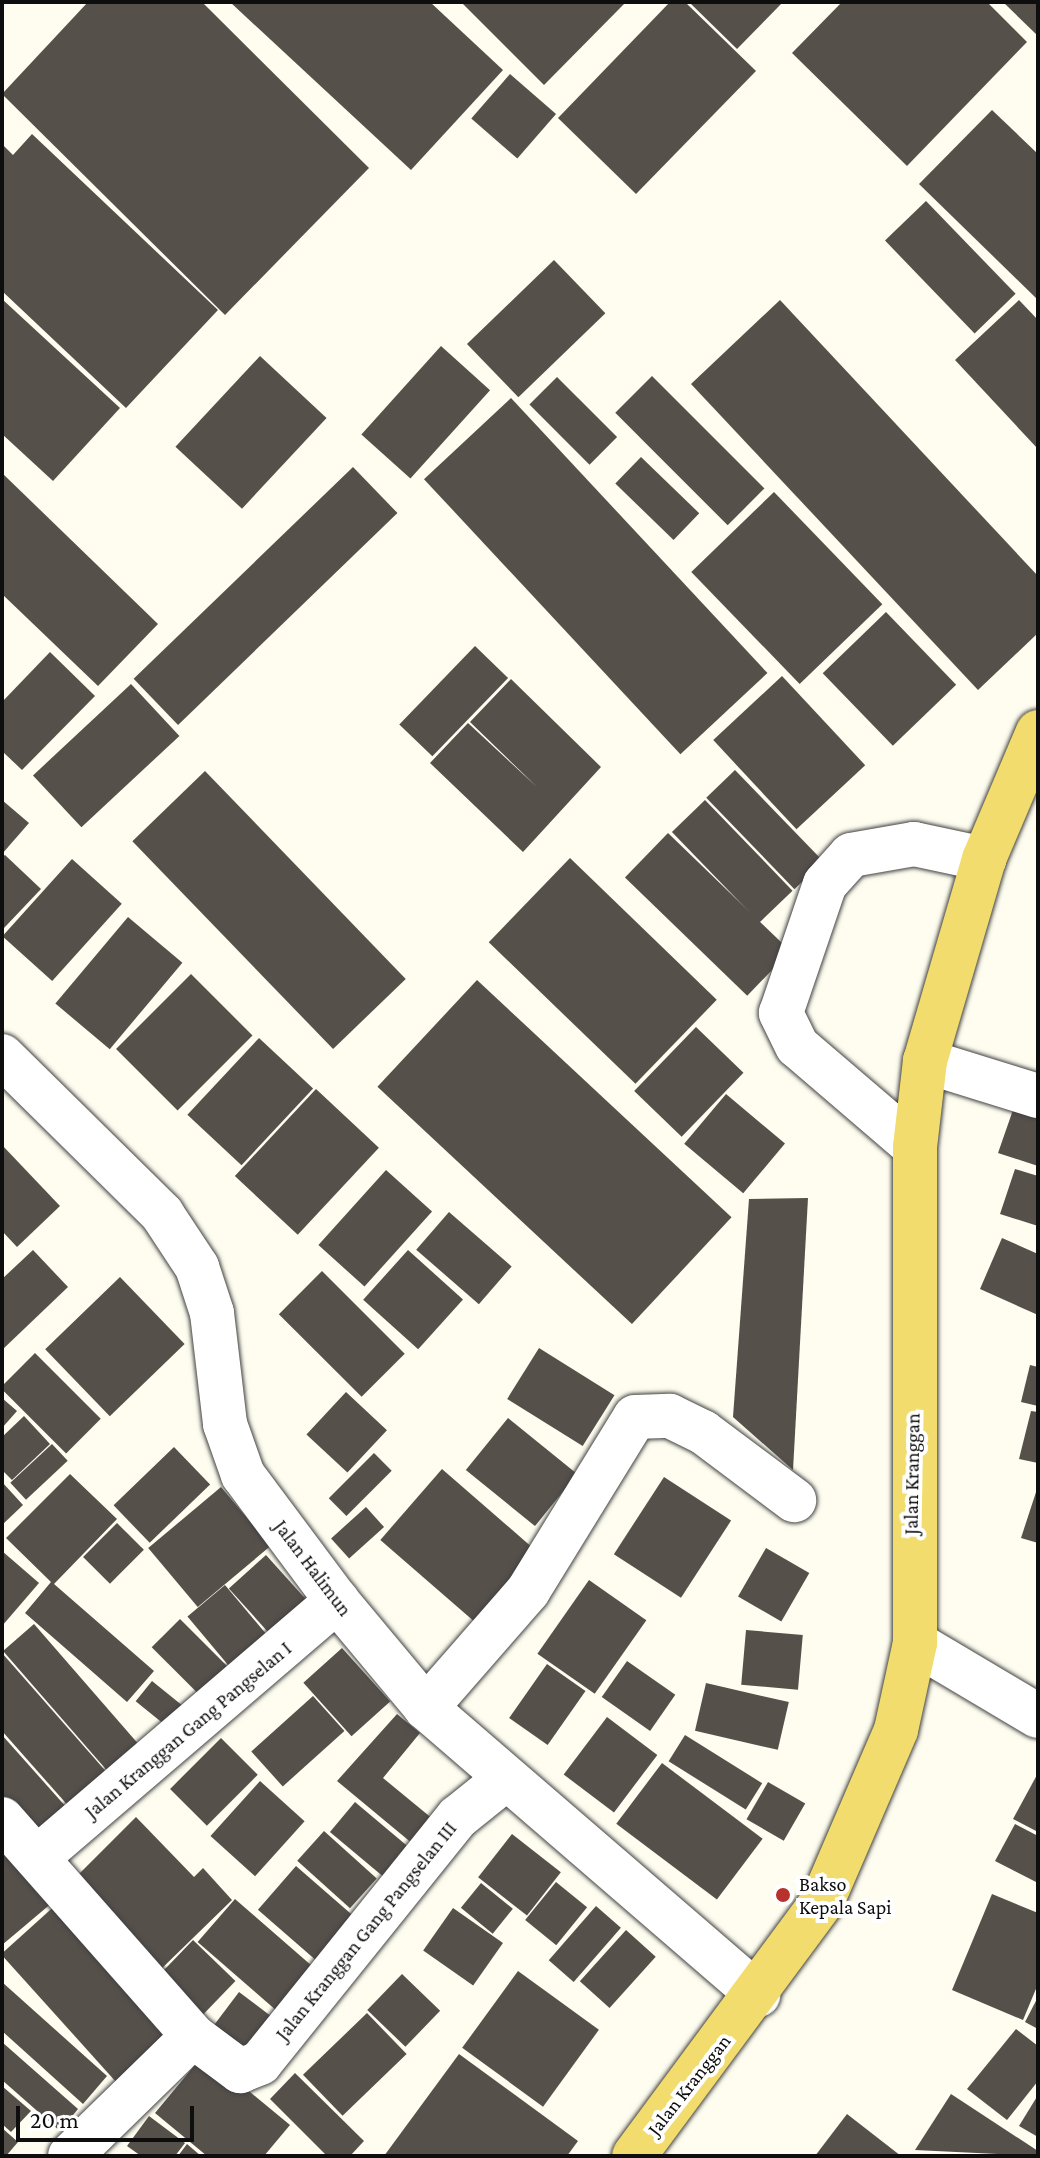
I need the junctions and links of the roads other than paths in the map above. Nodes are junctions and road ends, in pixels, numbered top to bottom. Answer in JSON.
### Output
{"nodes":[{"id":1,"x":1038,"y":732,"type":"edge"},
{"id":2,"x":984,"y":859,"type":"junction"},
{"id":3,"x":2,"y":1056,"type":"edge"},
{"id":4,"x":925,"y":1061,"type":"junction"},
{"id":5,"x":1038,"y":1096,"type":"edge"},
{"id":6,"x":915,"y":1147,"type":"junction"},
{"id":7,"x":794,"y":1500,"type":"dead end"},
{"id":8,"x":337,"y":1601,"type":"junction"},
{"id":9,"x":915,"y":1643,"type":"junction"},
{"id":10,"x":426,"y":1708,"type":"junction"},
{"id":11,"x":1038,"y":1716,"type":"edge"},
{"id":12,"x":504,"y":1780,"type":"junction"},
{"id":13,"x":2,"y":1819,"type":"edge"},
{"id":14,"x":38,"y":1857,"type":"junction"},
{"id":15,"x":758,"y":1995,"type":"junction"},
{"id":16,"x":193,"y":2036,"type":"junction"},
{"id":17,"x":70,"y":2156,"type":"edge"},
{"id":18,"x":634,"y":2156,"type":"edge"}],
"edges":[{"from":1,"to":2,"type":"main road","name":"Jalan Kranggan"},
{"from":2,"to":4,"type":"main road","name":"Jalan Kranggan"},
{"from":2,"to":6,"type":"street"},
{"from":3,"to":8,"type":"street","name":"Jalan Halimun"},
{"from":4,"to":5,"type":"street"},
{"from":4,"to":6,"type":"main road","name":"Jalan Kranggan"},
{"from":6,"to":9,"type":"main road","name":"Jalan Kranggan"},
{"from":7,"to":10,"type":"street"},
{"from":8,"to":10,"type":"street","name":"Jalan Halimun"},
{"from":8,"to":14,"type":"street","name":"Jalan Kranggan Gang Pangselan I"},
{"from":9,"to":11,"type":"street"},
{"from":9,"to":15,"type":"main road","name":"Jalan Kranggan"},
{"from":10,"to":12,"type":"street","name":"Jalan Halimun"},
{"from":12,"to":15,"type":"street","name":"Jalan Halimun"},
{"from":12,"to":16,"type":"street","name":"Jalan Kranggan Gang Pangselan III"},
{"from":13,"to":14,"type":"street"},
{"from":14,"to":16,"type":"street"},
{"from":15,"to":18,"type":"main road","name":"Jalan Kranggan"},
{"from":16,"to":17,"type":"street"}]}
